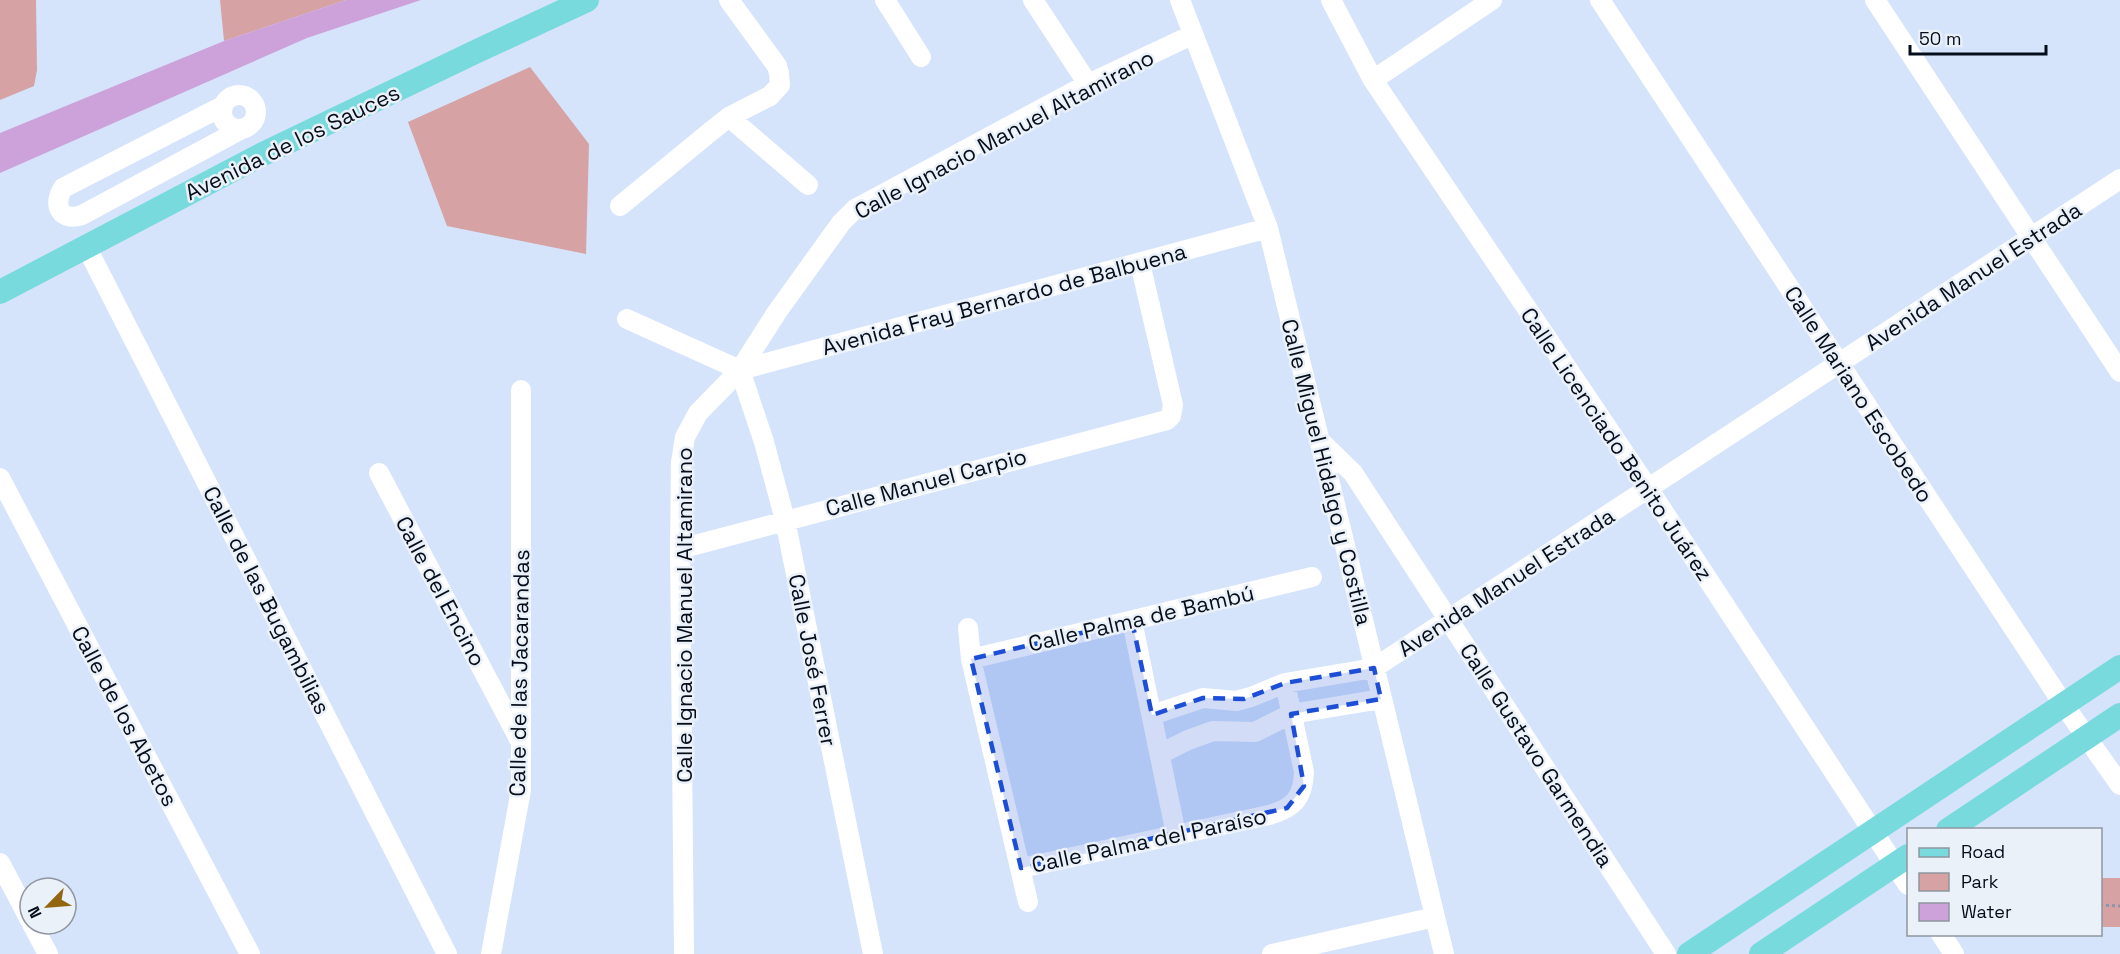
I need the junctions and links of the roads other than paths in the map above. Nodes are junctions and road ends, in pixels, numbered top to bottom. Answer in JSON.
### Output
{"nodes":[{"id":1,"x":587,"y":0,"type":"edge"},
{"id":2,"x":729,"y":0,"type":"edge"},
{"id":3,"x":885,"y":0,"type":"edge"},
{"id":4,"x":1033,"y":0,"type":"edge"},
{"id":5,"x":1180,"y":0,"type":"edge"},
{"id":6,"x":1331,"y":0,"type":"edge"},
{"id":7,"x":1492,"y":0,"type":"edge"},
{"id":8,"x":1600,"y":0,"type":"edge"},
{"id":9,"x":1875,"y":0,"type":"edge"},
{"id":10,"x":1192,"y":35,"type":"junction"},
{"id":11,"x":921,"y":57,"type":"dead end"},
{"id":12,"x":1372,"y":80,"type":"junction"},
{"id":13,"x":1088,"y":84,"type":"junction"},
{"id":14,"x":223,"y":106,"type":"junction"},
{"id":15,"x":729,"y":117,"type":"junction"},
{"id":16,"x":243,"y":129,"type":"junction"},
{"id":17,"x":260,"y":156,"type":"junction"},
{"id":18,"x":2120,"y":179,"type":"edge"},
{"id":19,"x":808,"y":185,"type":"dead end"},
{"id":20,"x":620,"y":206,"type":"dead end"},
{"id":21,"x":1268,"y":228,"type":"junction"},
{"id":22,"x":2031,"y":237,"type":"junction"},
{"id":23,"x":86,"y":246,"type":"junction"},
{"id":24,"x":1140,"y":263,"type":"junction"},
{"id":25,"x":0,"y":292,"type":"edge"},
{"id":26,"x":627,"y":319,"type":"dead end"},
{"id":27,"x":1839,"y":363,"type":"junction"},
{"id":28,"x":740,"y":370,"type":"junction"},
{"id":29,"x":2120,"y":372,"type":"edge"},
{"id":30,"x":521,"y":390,"type":"dead end"},
{"id":31,"x":1320,"y":442,"type":"junction"},
{"id":32,"x":379,"y":473,"type":"dead end"},
{"id":33,"x":0,"y":478,"type":"edge"},
{"id":34,"x":1648,"y":489,"type":"junction"},
{"id":35,"x":785,"y":519,"type":"junction"},
{"id":36,"x":680,"y":549,"type":"junction"},
{"id":37,"x":1312,"y":577,"type":"dead end"},
{"id":38,"x":1450,"y":619,"type":"junction"},
{"id":39,"x":1132,"y":621,"type":"junction"},
{"id":40,"x":968,"y":628,"type":"dead end"},
{"id":41,"x":971,"y":659,"type":"junction"},
{"id":42,"x":2120,"y":667,"type":"edge"},
{"id":43,"x":1374,"y":668,"type":"junction"},
{"id":44,"x":1285,"y":683,"type":"junction"},
{"id":45,"x":1381,"y":699,"type":"junction"},
{"id":46,"x":2064,"y":705,"type":"junction"},
{"id":47,"x":1291,"y":714,"type":"junction"},
{"id":48,"x":1152,"y":715,"type":"junction"},
{"id":49,"x":2120,"y":715,"type":"edge"},
{"id":50,"x":2087,"y":736,"type":"junction"},
{"id":51,"x":521,"y":741,"type":"junction"},
{"id":52,"x":1160,"y":754,"type":"junction"},
{"id":53,"x":2120,"y":786,"type":"edge"},
{"id":54,"x":1951,"y":828,"type":"edge"},
{"id":55,"x":1873,"y":831,"type":"junction"},
{"id":56,"x":1176,"y":834,"type":"junction"},
{"id":57,"x":1902,"y":860,"type":"edge"},
{"id":58,"x":0,"y":863,"type":"edge"},
{"id":59,"x":1020,"y":868,"type":"junction"},
{"id":60,"x":1907,"y":881,"type":"edge"},
{"id":61,"x":18,"y":897,"type":"edge"},
{"id":62,"x":1028,"y":902,"type":"dead end"},
{"id":63,"x":1435,"y":917,"type":"junction"},
{"id":64,"x":38,"y":936,"type":"edge"},
{"id":65,"x":1942,"y":936,"type":"edge"},
{"id":66,"x":48,"y":954,"type":"edge"},
{"id":67,"x":250,"y":954,"type":"edge"},
{"id":68,"x":447,"y":954,"type":"edge"},
{"id":69,"x":491,"y":954,"type":"edge"},
{"id":70,"x":684,"y":954,"type":"edge"},
{"id":71,"x":873,"y":954,"type":"edge"},
{"id":72,"x":1272,"y":954,"type":"edge"},
{"id":73,"x":1444,"y":954,"type":"edge"},
{"id":74,"x":1666,"y":954,"type":"edge"},
{"id":75,"x":1689,"y":954,"type":"edge"},
{"id":76,"x":1761,"y":954,"type":"edge"},
{"id":77,"x":1954,"y":954,"type":"edge"}],
"edges":[{"from":1,"to":17,"type":"main road","name":"Avenida de los Sauces"},
{"from":2,"to":15,"type":"street"},
{"from":3,"to":11,"type":"street"},
{"from":4,"to":13,"type":"street"},
{"from":5,"to":10,"type":"street","name":"Calle Miguel Hidalgo y Costilla"},
{"from":6,"to":12,"type":"street","name":"Calle Licenciado Benito Juárez"},
{"from":7,"to":12,"type":"street"},
{"from":8,"to":27,"type":"street","name":"Calle Mariano Escobedo"},
{"from":9,"to":22,"type":"street"},
{"from":10,"to":13,"type":"street","name":"Calle Ignacio Manuel Altamirano"},
{"from":10,"to":21,"type":"street","name":"Calle Miguel Hidalgo y Costilla"},
{"from":12,"to":34,"type":"street","name":"Calle Licenciado Benito Juárez"},
{"from":13,"to":28,"type":"street","name":"Calle Ignacio Manuel Altamirano"},
{"from":14,"to":16,"type":"street"},
{"from":14,"to":16,"type":"street"},
{"from":14,"to":16,"type":"street"},
{"from":15,"to":19,"type":"street"},
{"from":15,"to":20,"type":"street"},
{"from":16,"to":17,"type":"street"},
{"from":17,"to":23,"type":"main road","name":"Avenida de los Sauces"},
{"from":18,"to":22,"type":"street","name":"Avenida Manuel Estrada"},
{"from":21,"to":24,"type":"street","name":"Avenida Fray Bernardo de Balbuena"},
{"from":21,"to":31,"type":"street","name":"Calle Miguel Hidalgo y Costilla"},
{"from":22,"to":27,"type":"street","name":"Avenida Manuel Estrada"},
{"from":22,"to":29,"type":"street"},
{"from":23,"to":25,"type":"main road","name":"Avenida de los Sauces"},
{"from":23,"to":68,"type":"street","name":"Calle de las Bugambilias"},
{"from":24,"to":28,"type":"street","name":"Avenida Fray Bernardo de Balbuena"},
{"from":24,"to":35,"type":"street","name":"Calle Manuel Carpio"},
{"from":26,"to":28,"type":"street"},
{"from":27,"to":34,"type":"street","name":"Avenida Manuel Estrada"},
{"from":27,"to":46,"type":"street","name":"Calle Mariano Escobedo"},
{"from":28,"to":35,"type":"street","name":"Calle José Ferrer"},
{"from":28,"to":36,"type":"street","name":"Calle Ignacio Manuel Altamirano"},
{"from":30,"to":51,"type":"street","name":"Calle de las Jacarandas"},
{"from":31,"to":38,"type":"street","name":"Calle Gustavo Garmendia"},
{"from":31,"to":43,"type":"street","name":"Calle Miguel Hidalgo y Costilla"},
{"from":32,"to":51,"type":"street","name":"Calle del Encino"},
{"from":33,"to":67,"type":"street","name":"Calle de los Abetos"},
{"from":34,"to":38,"type":"street","name":"Avenida Manuel Estrada"},
{"from":34,"to":55,"type":"street","name":"Calle Licenciado Benito Juárez"},
{"from":35,"to":36,"type":"street","name":"Calle Manuel Carpio"},
{"from":35,"to":71,"type":"street","name":"Calle José Ferrer"},
{"from":36,"to":70,"type":"street","name":"Calle Ignacio Manuel Altamirano"},
{"from":37,"to":39,"type":"street","name":"Calle Palma de Bambú"},
{"from":38,"to":43,"type":"street","name":"Avenida Manuel Estrada"},
{"from":38,"to":74,"type":"street","name":"Calle Gustavo Garmendia"},
{"from":39,"to":41,"type":"street","name":"Calle Palma de Bambú"},
{"from":39,"to":48,"type":"street"},
{"from":40,"to":41,"type":"street"},
{"from":41,"to":59,"type":"street"},
{"from":42,"to":46,"type":"main road"},
{"from":43,"to":44,"type":"street"},
{"from":43,"to":45,"type":"street","name":"Calle Miguel Hidalgo y Costilla"},
{"from":44,"to":47,"type":"street","name":"Calle Palma del Paraíso"},
{"from":44,"to":48,"type":"street"},
{"from":45,"to":47,"type":"street"},
{"from":45,"to":63,"type":"street","name":"Calle Miguel Hidalgo y Costilla"},
{"from":46,"to":50,"type":"street","name":"Calle Mariano Escobedo"},
{"from":46,"to":55,"type":"main road"},
{"from":47,"to":52,"type":"street"},
{"from":47,"to":56,"type":"street","name":"Calle Palma del Paraíso"},
{"from":48,"to":52,"type":"street"},
{"from":49,"to":50,"type":"main road"},
{"from":50,"to":53,"type":"street","name":"Calle Mariano Escobedo"},
{"from":50,"to":54,"type":"main road"},
{"from":51,"to":69,"type":"street","name":"Calle de las Jacarandas"},
{"from":52,"to":56,"type":"street"},
{"from":55,"to":57,"type":"street","name":"Calle Licenciado Benito Juárez"},
{"from":55,"to":75,"type":"main road"},
{"from":56,"to":59,"type":"street","name":"Calle Palma del Paraíso"},
{"from":57,"to":60,"type":"street","name":"Calle Licenciado Benito Juárez"},
{"from":57,"to":76,"type":"main road"},
{"from":58,"to":61,"type":"street"},
{"from":59,"to":62,"type":"street"},
{"from":63,"to":72,"type":"street"},
{"from":63,"to":73,"type":"street","name":"Calle Miguel Hidalgo y Costilla"},
{"from":64,"to":66,"type":"street"},
{"from":65,"to":77,"type":"street"}]}
